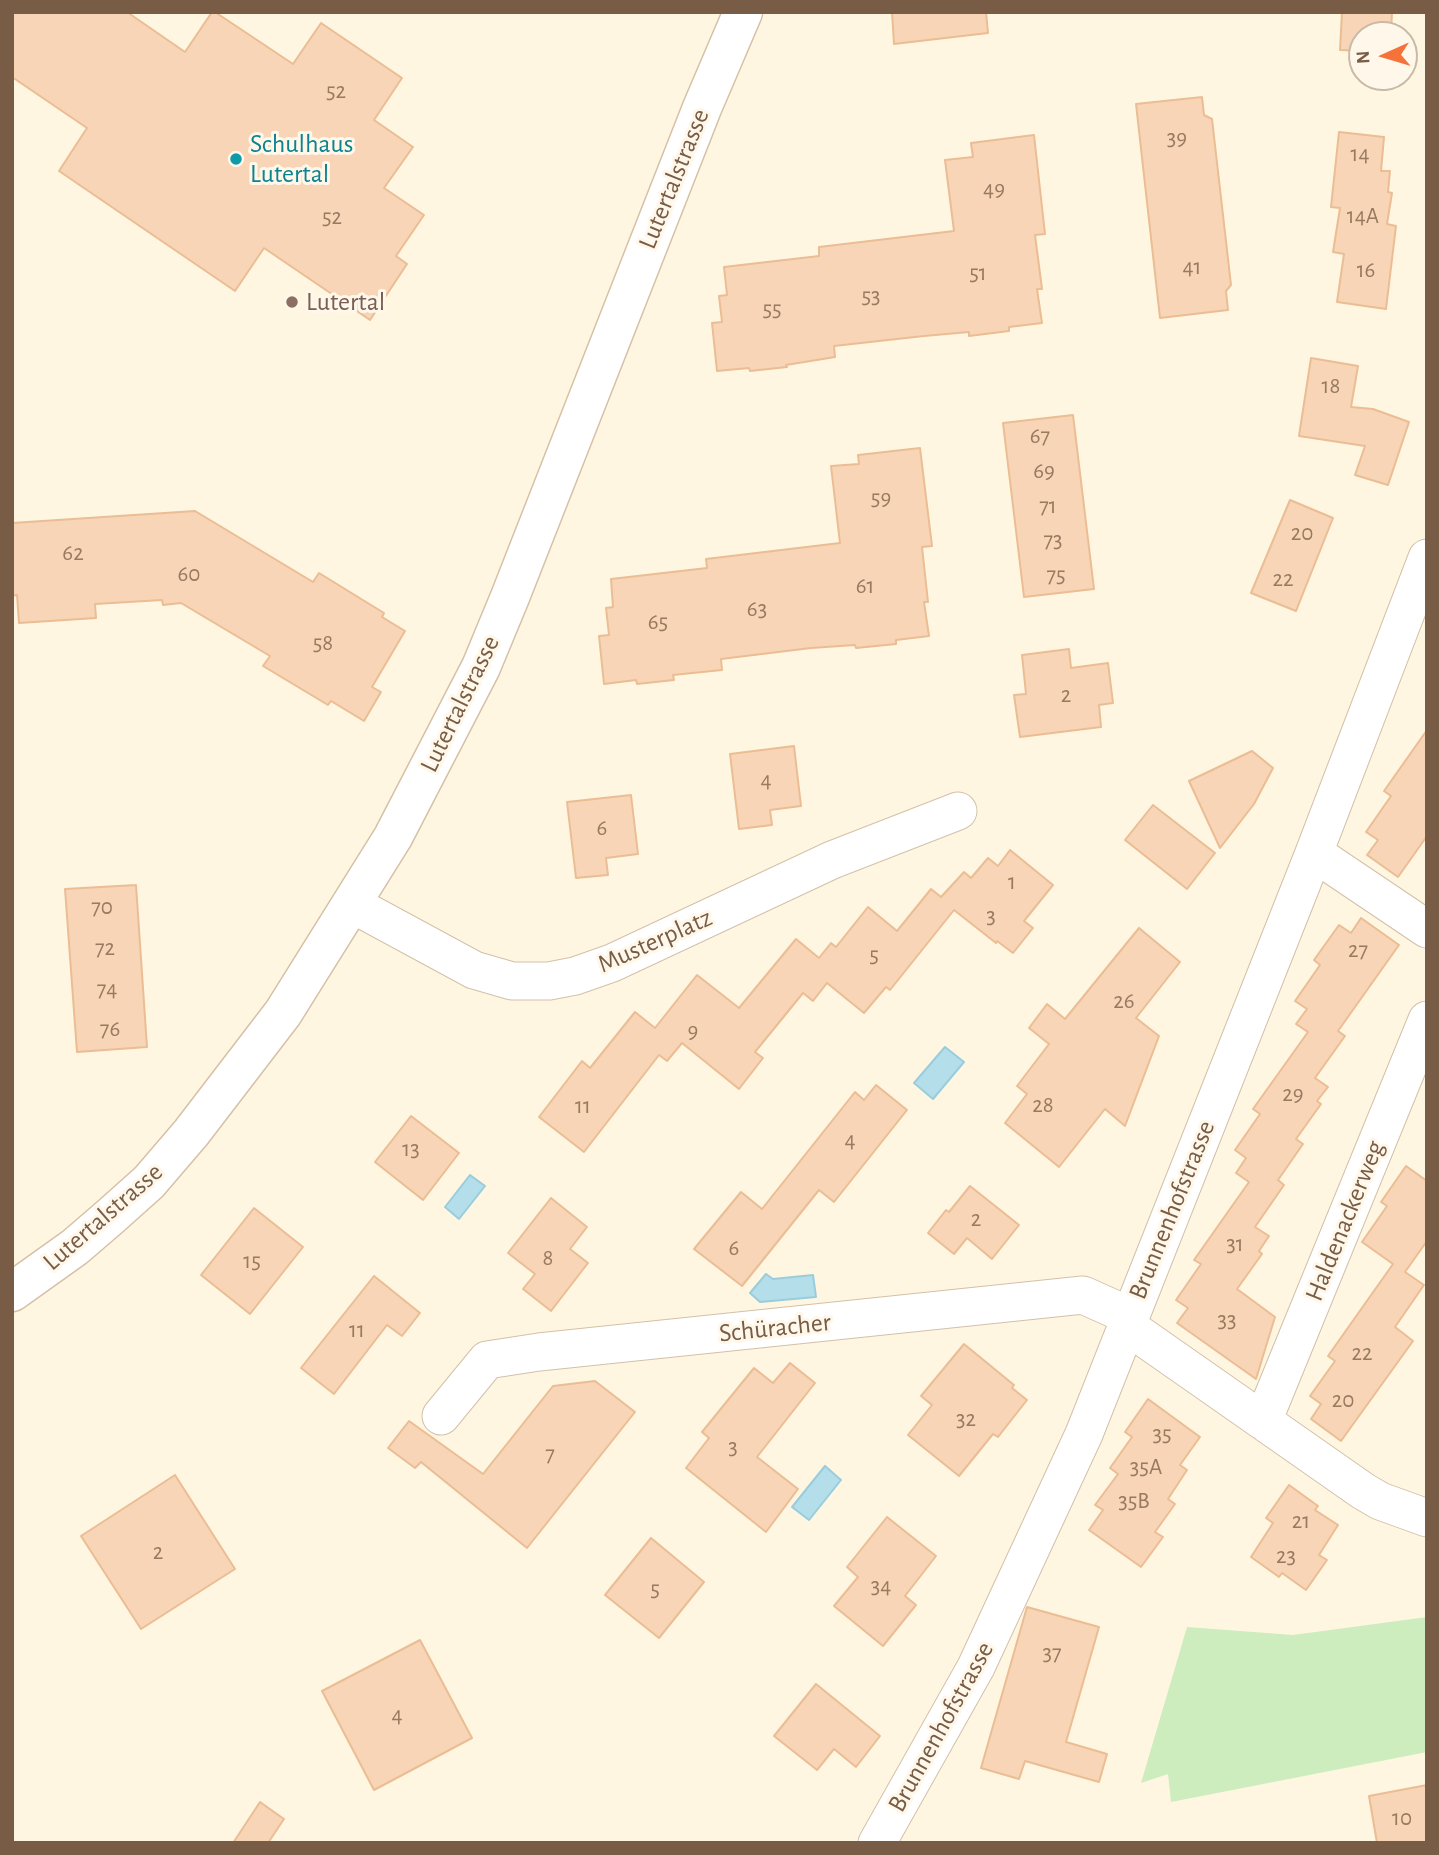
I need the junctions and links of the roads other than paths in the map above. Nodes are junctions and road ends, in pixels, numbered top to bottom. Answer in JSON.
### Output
{"nodes":[{"id":1,"x":743,"y":12,"type":"edge"},
{"id":2,"x":1427,"y":558,"type":"edge"},
{"id":3,"x":958,"y":811,"type":"dead end"},
{"id":4,"x":1314,"y":853,"type":"junction"},
{"id":5,"x":352,"y":904,"type":"junction"},
{"id":6,"x":1427,"y":929,"type":"edge"},
{"id":7,"x":1427,"y":1020,"type":"edge"},
{"id":8,"x":12,"y":1292,"type":"edge"},
{"id":9,"x":1128,"y":1321,"type":"junction"},
{"id":10,"x":441,"y":1416,"type":"dead end"},
{"id":11,"x":1263,"y":1421,"type":"junction"},
{"id":12,"x":1427,"y":1518,"type":"edge"},
{"id":13,"x":877,"y":1843,"type":"edge"}],
"edges":[{"from":1,"to":5,"type":"street","name":"Lutertalstrasse"},
{"from":2,"to":4,"type":"street","name":"Brunnenhofstrasse"},
{"from":3,"to":5,"type":"street","name":"Musterplatz"},
{"from":4,"to":6,"type":"street"},
{"from":4,"to":9,"type":"street","name":"Brunnenhofstrasse"},
{"from":5,"to":8,"type":"street","name":"Lutertalstrasse"},
{"from":7,"to":11,"type":"street","name":"Haldenackerweg"},
{"from":9,"to":10,"type":"street","name":"Schüracher"},
{"from":9,"to":11,"type":"street"},
{"from":9,"to":13,"type":"street","name":"Brunnenhofstrasse"},
{"from":11,"to":12,"type":"street"}]}
